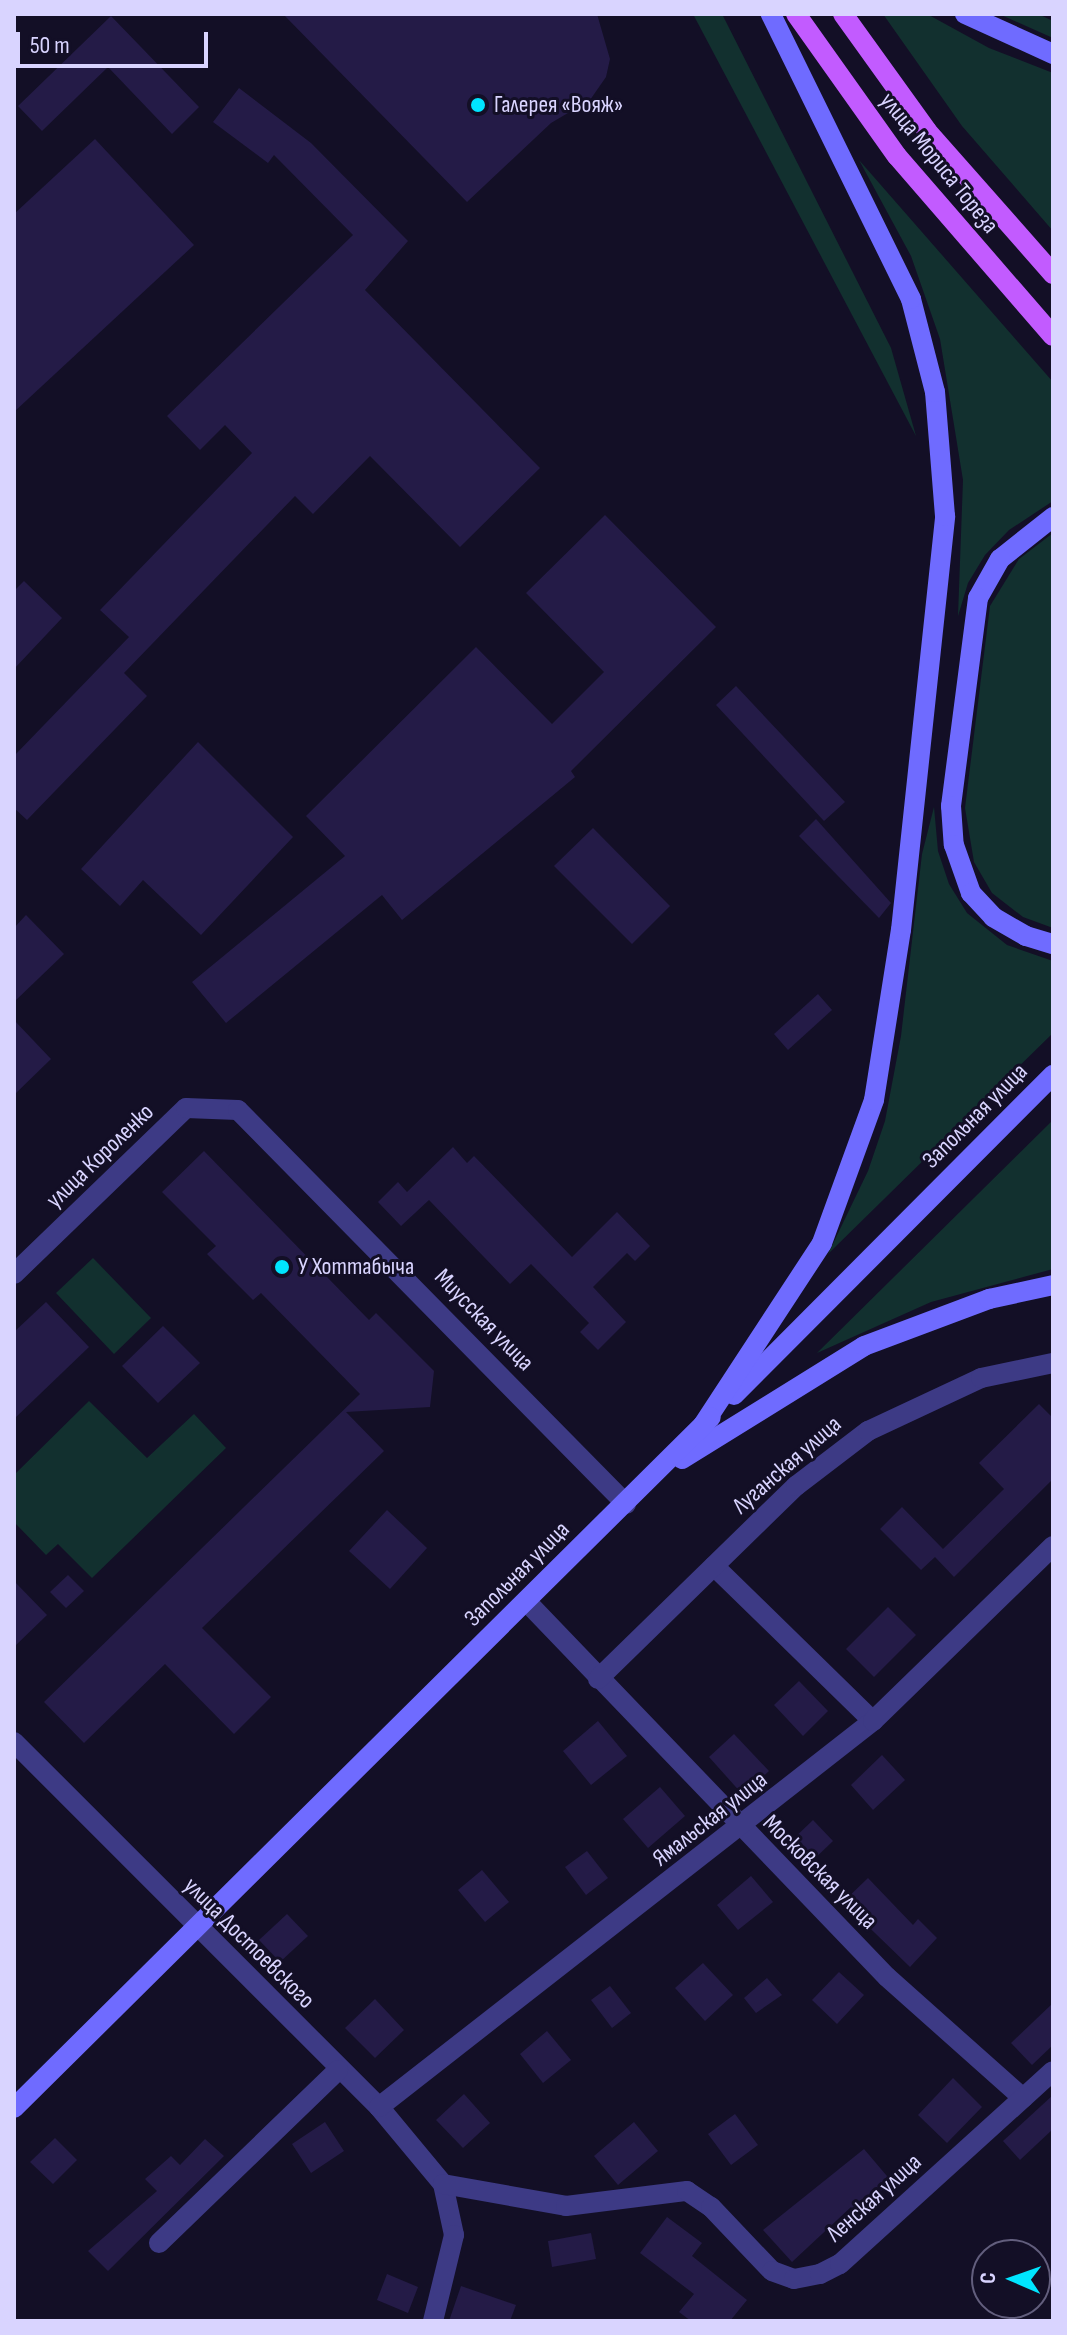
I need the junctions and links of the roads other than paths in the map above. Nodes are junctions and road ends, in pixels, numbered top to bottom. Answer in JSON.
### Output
{"nodes":[{"id":1,"x":771,"y":14,"type":"edge"},
{"id":2,"x":796,"y":14,"type":"edge"},
{"id":3,"x":843,"y":14,"type":"edge"},
{"id":4,"x":965,"y":14,"type":"edge"},
{"id":5,"x":1053,"y":54,"type":"edge"},
{"id":6,"x":1053,"y":274,"type":"edge"},
{"id":7,"x":1053,"y":336,"type":"edge"},
{"id":8,"x":1053,"y":517,"type":"edge"},
{"id":9,"x":1053,"y":944,"type":"edge"},
{"id":10,"x":1053,"y":1075,"type":"edge"},
{"id":11,"x":186,"y":1108,"type":"joint"},
{"id":12,"x":14,"y":1274,"type":"edge"},
{"id":13,"x":1053,"y":1285,"type":"edge"},
{"id":14,"x":1053,"y":1363,"type":"edge"},
{"id":15,"x":703,"y":1425,"type":"junction"},
{"id":16,"x":654,"y":1475,"type":"junction"},
{"id":17,"x":626,"y":1504,"type":"junction"},
{"id":18,"x":1053,"y":1546,"type":"edge"},
{"id":19,"x":714,"y":1566,"type":"junction"},
{"id":20,"x":526,"y":1601,"type":"junction"},
{"id":21,"x":598,"y":1679,"type":"junction"},
{"id":22,"x":873,"y":1721,"type":"junction"},
{"id":23,"x":14,"y":1742,"type":"edge"},
{"id":24,"x":741,"y":1829,"type":"junction"},
{"id":25,"x":197,"y":1929,"type":"junction"},
{"id":26,"x":338,"y":2070,"type":"junction"},
{"id":27,"x":1053,"y":2071,"type":"edge"},
{"id":28,"x":1023,"y":2098,"type":"junction"},
{"id":29,"x":379,"y":2107,"type":"junction"},
{"id":30,"x":14,"y":2108,"type":"edge"},
{"id":31,"x":443,"y":2184,"type":"junction"},
{"id":32,"x":159,"y":2243,"type":"dead end"},
{"id":33,"x":433,"y":2321,"type":"edge"}],
"edges":[{"from":1,"to":15,"type":"street"},
{"from":2,"to":7,"type":"main road","name":"улица Мориса Тореза"},
{"from":3,"to":6,"type":"main road","name":"улица Мориса Тореза"},
{"from":4,"to":5,"type":"street"},
{"from":8,"to":9,"type":"street"},
{"from":10,"to":15,"type":"street","name":"Запольная улица"},
{"from":11,"to":12,"type":"street","name":"улица Короленко"},
{"from":11,"to":17,"type":"street","name":"Миусская улица"},
{"from":13,"to":16,"type":"street"},
{"from":14,"to":19,"type":"street","name":"Луганская улица"},
{"from":15,"to":16,"type":"street","name":"Запольная улица"},
{"from":16,"to":17,"type":"street","name":"Запольная улица"},
{"from":17,"to":20,"type":"street","name":"Запольная улица"},
{"from":18,"to":22,"type":"street","name":"Ямальская улица"},
{"from":19,"to":21,"type":"street","name":"Луганская улица"},
{"from":19,"to":22,"type":"street"},
{"from":20,"to":21,"type":"street","name":"Московская улица"},
{"from":20,"to":25,"type":"street","name":"Запольная улица"},
{"from":21,"to":24,"type":"street","name":"Московская улица"},
{"from":22,"to":24,"type":"street","name":"Ямальская улица"},
{"from":23,"to":25,"type":"street","name":"улица Достоевского"},
{"from":24,"to":28,"type":"street","name":"Московская улица"},
{"from":24,"to":29,"type":"street","name":"Ямальская улица"},
{"from":25,"to":26,"type":"street","name":"улица Достоевского"},
{"from":25,"to":30,"type":"street","name":"Запольная улица"},
{"from":26,"to":29,"type":"street","name":"улица Достоевского"},
{"from":26,"to":32,"type":"street"},
{"from":27,"to":28,"type":"street","name":"Ленская улица"},
{"from":28,"to":31,"type":"street","name":"Ленская улица"},
{"from":29,"to":31,"type":"street","name":"улица Достоевского"},
{"from":31,"to":33,"type":"street"}]}
